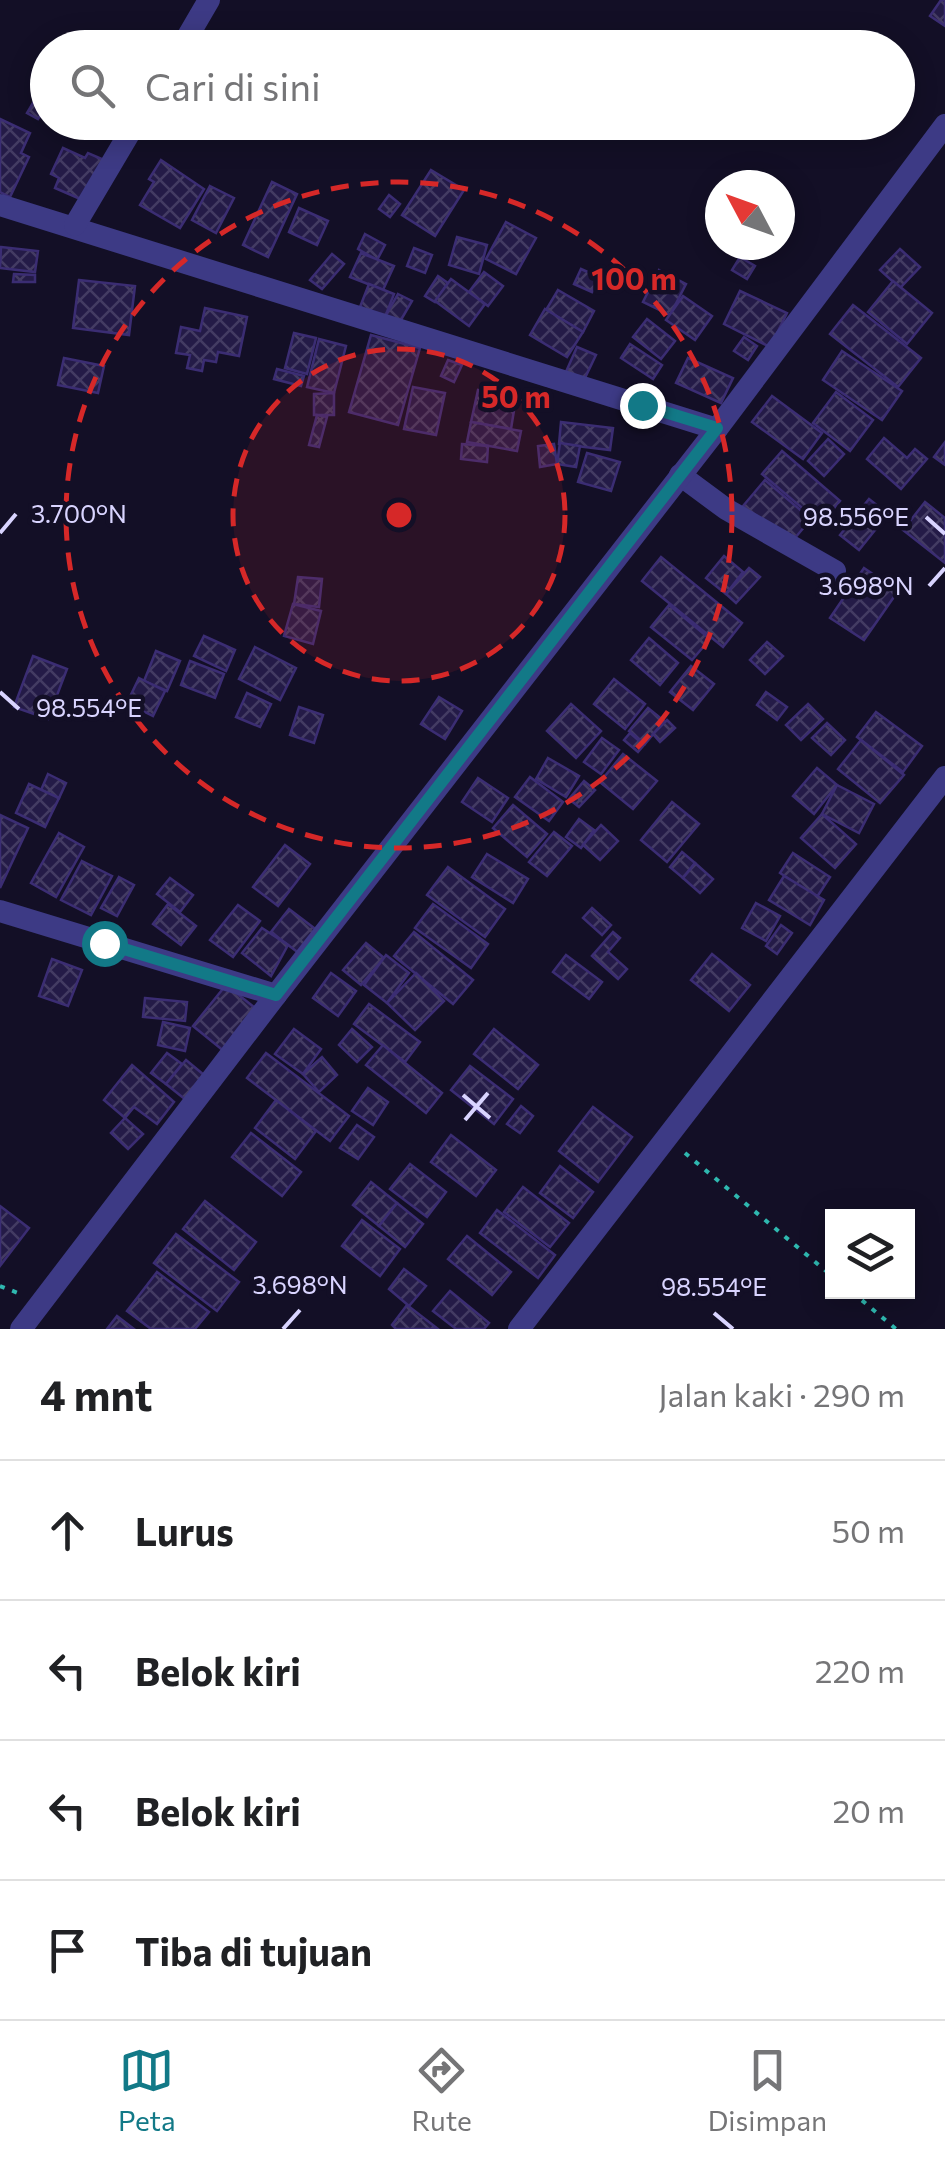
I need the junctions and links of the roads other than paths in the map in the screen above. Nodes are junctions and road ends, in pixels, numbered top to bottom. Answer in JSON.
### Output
{"nodes":[{"id":1,"x":209,"y":0,"type":"edge"},
{"id":2,"x":192,"y":30,"type":"edge"},
{"id":3,"x":945,"y":126,"type":"edge"},
{"id":4,"x":125,"y":140,"type":"edge"},
{"id":5,"x":0,"y":205,"type":"edge"},
{"id":6,"x":74,"y":226,"type":"junction"},
{"id":7,"x":717,"y":428,"type":"junction"},
{"id":8,"x":680,"y":475,"type":"junction"},
{"id":9,"x":836,"y":571,"type":"dead end"},
{"id":10,"x":945,"y":777,"type":"edge"},
{"id":11,"x":0,"y":912,"type":"edge"},
{"id":12,"x":276,"y":995,"type":"junction"},
{"id":13,"x":22,"y":1329,"type":"edge"},
{"id":14,"x":519,"y":1329,"type":"edge"}],
"edges":[{"from":1,"to":2,"type":"street"},
{"from":3,"to":7,"type":"street"},
{"from":4,"to":6,"type":"street"},
{"from":5,"to":6,"type":"street"},
{"from":6,"to":7,"type":"street"},
{"from":7,"to":8,"type":"street"},
{"from":8,"to":9,"type":"street"},
{"from":8,"to":12,"type":"street"},
{"from":10,"to":14,"type":"street"},
{"from":11,"to":12,"type":"street"},
{"from":12,"to":13,"type":"street"}]}
